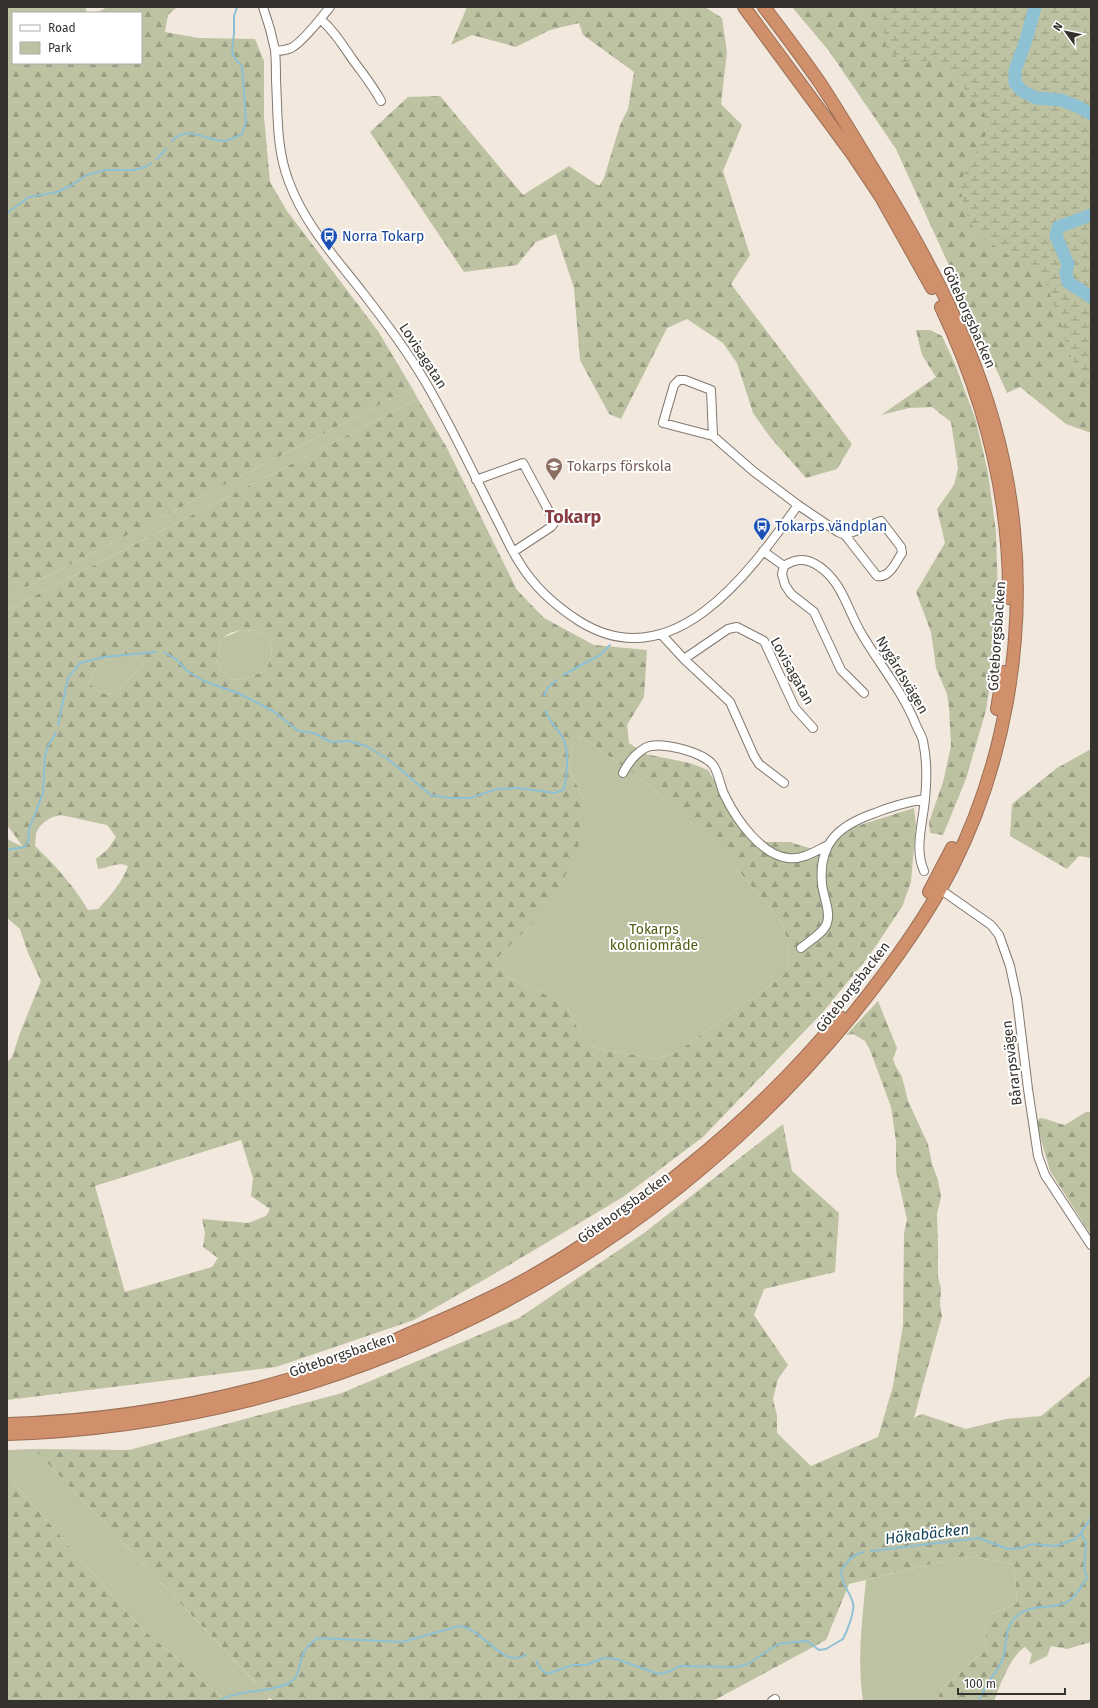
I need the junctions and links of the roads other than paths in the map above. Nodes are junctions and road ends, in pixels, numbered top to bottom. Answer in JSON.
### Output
{"nodes":[{"id":1,"x":263,"y":7,"type":"edge"},
{"id":2,"x":330,"y":7,"type":"edge"},
{"id":3,"x":744,"y":7,"type":"edge"},
{"id":4,"x":764,"y":7,"type":"edge"},
{"id":5,"x":320,"y":19,"type":"junction"},
{"id":6,"x":279,"y":51,"type":"junction"},
{"id":7,"x":381,"y":101,"type":"dead end"},
{"id":8,"x":713,"y":436,"type":"junction"},
{"id":9,"x":476,"y":480,"type":"junction"},
{"id":10,"x":798,"y":505,"type":"junction"},
{"id":11,"x":845,"y":535,"type":"junction"},
{"id":12,"x":763,"y":551,"type":"junction"},
{"id":13,"x":513,"y":552,"type":"junction"},
{"id":14,"x":784,"y":566,"type":"junction"},
{"id":15,"x":661,"y":634,"type":"junction"},
{"id":16,"x":684,"y":658,"type":"junction"},
{"id":17,"x":864,"y":693,"type":"dead end"},
{"id":18,"x":813,"y":728,"type":"dead end"},
{"id":19,"x":623,"y":773,"type":"dead end"},
{"id":20,"x":784,"y":783,"type":"dead end"},
{"id":21,"x":925,"y":799,"type":"junction"},
{"id":22,"x":828,"y":845,"type":"junction"},
{"id":23,"x":924,"y":871,"type":"dead end"},
{"id":24,"x":944,"y":892,"type":"dead end"},
{"id":25,"x":801,"y":948,"type":"dead end"},
{"id":26,"x":1091,"y":1245,"type":"edge"},
{"id":27,"x":7,"y":1424,"type":"edge"},
{"id":28,"x":7,"y":1434,"type":"edge"}],
"edges":[{"from":1,"to":6,"type":"street","name":"Lovisagatan"},
{"from":2,"to":5,"type":"street"},
{"from":3,"to":27,"type":"highway","name":"Göteborgsbacken"},
{"from":4,"to":28,"type":"highway","name":"Göteborgsbacken"},
{"from":5,"to":6,"type":"street"},
{"from":5,"to":7,"type":"street"},
{"from":6,"to":9,"type":"street","name":"Lovisagatan"},
{"from":8,"to":8,"type":"street"},
{"from":8,"to":10,"type":"street"},
{"from":9,"to":13,"type":"street","name":"Lovisagatan"},
{"from":9,"to":13,"type":"street"},
{"from":10,"to":11,"type":"street"},
{"from":10,"to":12,"type":"street","name":"Lovisagatan"},
{"from":11,"to":11,"type":"street"},
{"from":12,"to":14,"type":"street"},
{"from":12,"to":15,"type":"street","name":"Lovisagatan"},
{"from":13,"to":15,"type":"street","name":"Lovisagatan"},
{"from":14,"to":17,"type":"street"},
{"from":14,"to":21,"type":"street","name":"Nygårdsvägen"},
{"from":15,"to":16,"type":"street"},
{"from":16,"to":18,"type":"street","name":"Lovisagatan"},
{"from":16,"to":20,"type":"street"},
{"from":19,"to":22,"type":"street"},
{"from":21,"to":22,"type":"street"},
{"from":21,"to":23,"type":"street","name":"Nygårdsvägen"},
{"from":22,"to":25,"type":"street"},
{"from":24,"to":26,"type":"street","name":"Bårarpsvägen"}]}
